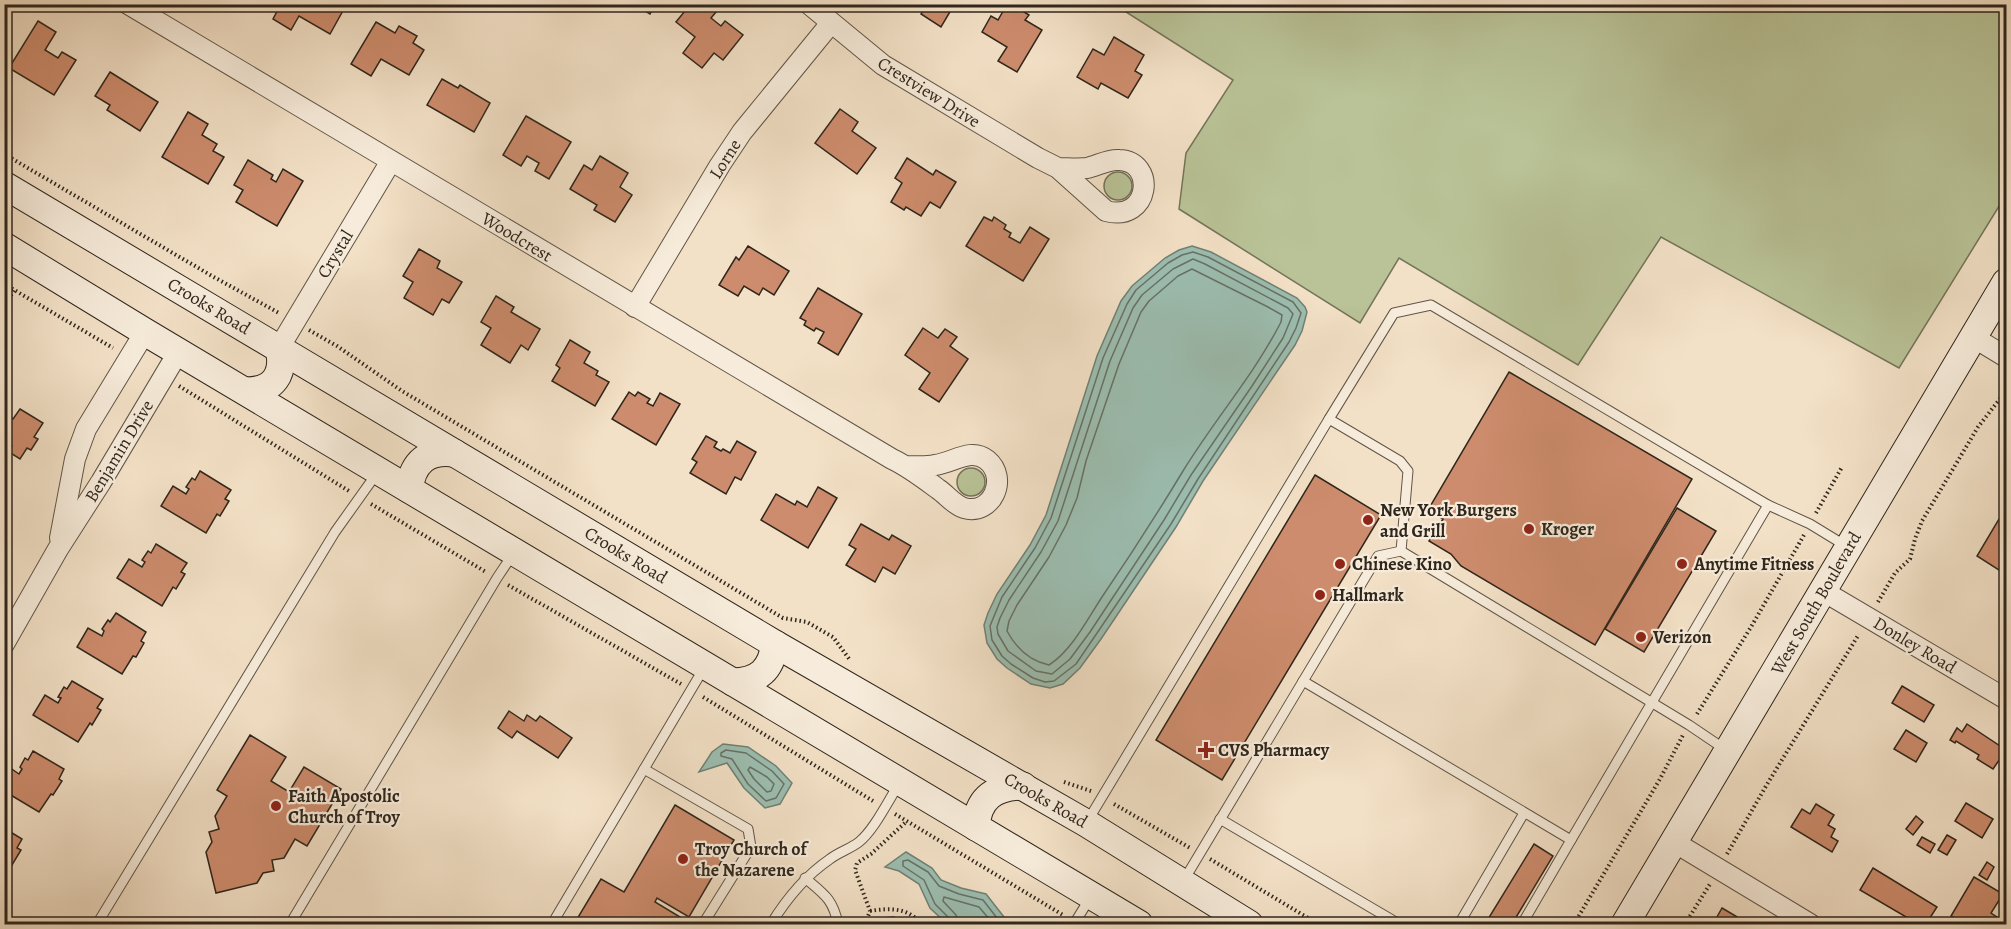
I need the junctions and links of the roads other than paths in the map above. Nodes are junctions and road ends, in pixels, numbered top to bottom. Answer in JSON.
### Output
{"nodes":[{"id":1,"x":128,"y":4,"type":"edge"},
{"id":2,"x":809,"y":4,"type":"edge"},
{"id":3,"x":831,"y":23,"type":"junction"},
{"id":4,"x":391,"y":161,"type":"junction"},
{"id":5,"x":1058,"y":168,"type":"dead end"},
{"id":6,"x":4,"y":185,"type":"edge"},
{"id":7,"x":4,"y":246,"type":"edge"},
{"id":8,"x":2007,"y":282,"type":"edge"},
{"id":9,"x":636,"y":307,"type":"junction"},
{"id":10,"x":145,"y":332,"type":"junction"},
{"id":11,"x":1973,"y":337,"type":"junction"},
{"id":12,"x":279,"y":348,"type":"junction"},
{"id":13,"x":179,"y":351,"type":"junction"},
{"id":14,"x":2007,"y":357,"type":"edge"},
{"id":15,"x":246,"y":391,"type":"junction"},
{"id":16,"x":1329,"y":419,"type":"junction"},
{"id":17,"x":454,"y":453,"type":"junction"},
{"id":18,"x":907,"y":466,"type":"dead end"},
{"id":19,"x":378,"y":471,"type":"junction"},
{"id":20,"x":409,"y":489,"type":"junction"},
{"id":21,"x":1768,"y":505,"type":"junction"},
{"id":22,"x":1848,"y":548,"type":"junction"},
{"id":23,"x":58,"y":549,"type":"junction"},
{"id":24,"x":1401,"y":550,"type":"junction"},
{"id":25,"x":514,"y":552,"type":"junction"},
{"id":26,"x":1823,"y":591,"type":"junction"},
{"id":27,"x":4,"y":644,"type":"edge"},
{"id":28,"x":775,"y":644,"type":"junction"},
{"id":29,"x":706,"y":666,"type":"junction"},
{"id":30,"x":1303,"y":681,"type":"junction"},
{"id":31,"x":733,"y":682,"type":"junction"},
{"id":32,"x":2007,"y":699,"type":"edge"},
{"id":33,"x":1652,"y":703,"type":"junction"},
{"id":34,"x":1728,"y":751,"type":"junction"},
{"id":35,"x":644,"y":769,"type":"junction"},
{"id":36,"x":900,"y":782,"type":"junction"},
{"id":37,"x":1023,"y":786,"type":"junction"},
{"id":38,"x":1524,"y":813,"type":"junction"},
{"id":39,"x":1220,"y":819,"type":"junction"},
{"id":40,"x":1086,"y":823,"type":"junction"},
{"id":41,"x":976,"y":827,"type":"junction"},
{"id":42,"x":1571,"y":840,"type":"junction"},
{"id":43,"x":1674,"y":843,"type":"junction"},
{"id":44,"x":805,"y":878,"type":"junction"},
{"id":45,"x":1183,"y":882,"type":"junction"},
{"id":46,"x":1091,"y":896,"type":"junction"},
{"id":47,"x":1075,"y":923,"type":"edge"},
{"id":48,"x":97,"y":924,"type":"edge"},
{"id":49,"x":290,"y":924,"type":"edge"},
{"id":50,"x":552,"y":924,"type":"edge"},
{"id":51,"x":703,"y":924,"type":"edge"},
{"id":52,"x":771,"y":924,"type":"edge"},
{"id":53,"x":838,"y":924,"type":"edge"},
{"id":54,"x":1140,"y":924,"type":"edge"},
{"id":55,"x":1249,"y":924,"type":"edge"},
{"id":56,"x":1399,"y":924,"type":"edge"},
{"id":57,"x":1459,"y":924,"type":"edge"},
{"id":58,"x":1522,"y":924,"type":"edge"},
{"id":59,"x":1625,"y":924,"type":"edge"},
{"id":60,"x":1810,"y":924,"type":"edge"}],
"edges":[{"from":1,"to":4,"type":"street","name":"Woodcrest"},
{"from":2,"to":3,"type":"street","name":"Crestview Drive"},
{"from":3,"to":5,"type":"street","name":"Crestview Drive"},
{"from":3,"to":9,"type":"street","name":"Lorne"},
{"from":4,"to":9,"type":"street","name":"Woodcrest"},
{"from":4,"to":12,"type":"street","name":"Crystal"},
{"from":6,"to":12,"type":"main road","name":"Crooks Road"},
{"from":7,"to":10,"type":"main road"},
{"from":8,"to":11,"type":"main road","name":"West South Boulevard"},
{"from":9,"to":18,"type":"street","name":"Woodcrest"},
{"from":10,"to":13,"type":"main road"},
{"from":10,"to":23,"type":"street","name":"Benjamin Drive"},
{"from":11,"to":14,"type":"street"},
{"from":11,"to":22,"type":"main road","name":"West South Boulevard"},
{"from":12,"to":15,"type":"main road"},
{"from":12,"to":17,"type":"main road","name":"Crooks Road"},
{"from":13,"to":15,"type":"main road"},
{"from":13,"to":23,"type":"street","name":"Benjamin Drive"},
{"from":15,"to":19,"type":"main road"},
{"from":16,"to":21,"type":"lane"},
{"from":16,"to":24,"type":"lane"},
{"from":16,"to":40,"type":"lane"},
{"from":17,"to":20,"type":"main road"},
{"from":17,"to":28,"type":"main road","name":"Crooks Road"},
{"from":19,"to":20,"type":"main road"},
{"from":19,"to":48,"type":"lane"},
{"from":20,"to":25,"type":"main road"},
{"from":21,"to":22,"type":"lane"},
{"from":21,"to":33,"type":"lane"},
{"from":22,"to":26,"type":"main road","name":"West South Boulevard"},
{"from":23,"to":27,"type":"street","name":"Benjamin Drive"},
{"from":24,"to":30,"type":"lane"},
{"from":24,"to":33,"type":"lane"},
{"from":25,"to":29,"type":"main road"},
{"from":25,"to":49,"type":"lane"},
{"from":26,"to":32,"type":"street","name":"Donley Road"},
{"from":26,"to":34,"type":"main road","name":"West South Boulevard"},
{"from":28,"to":31,"type":"main road"},
{"from":28,"to":37,"type":"main road","name":"Crooks Road"},
{"from":29,"to":31,"type":"main road"},
{"from":29,"to":35,"type":"lane"},
{"from":30,"to":38,"type":"lane"},
{"from":30,"to":39,"type":"lane"},
{"from":31,"to":36,"type":"main road"},
{"from":33,"to":34,"type":"lane"},
{"from":33,"to":42,"type":"lane"},
{"from":34,"to":43,"type":"main road","name":"West South Boulevard"},
{"from":35,"to":50,"type":"lane"},
{"from":35,"to":51,"type":"lane"},
{"from":36,"to":41,"type":"main road"},
{"from":36,"to":44,"type":"lane"},
{"from":37,"to":40,"type":"main road","name":"Crooks Road"},
{"from":37,"to":41,"type":"main road"},
{"from":38,"to":42,"type":"lane"},
{"from":38,"to":57,"type":"lane"},
{"from":39,"to":45,"type":"lane"},
{"from":39,"to":56,"type":"lane"},
{"from":40,"to":45,"type":"main road","name":"Crooks Road"},
{"from":41,"to":46,"type":"main road"},
{"from":42,"to":58,"type":"lane"},
{"from":43,"to":59,"type":"main road","name":"West South Boulevard"},
{"from":43,"to":60,"type":"street"},
{"from":44,"to":52,"type":"lane"},
{"from":44,"to":53,"type":"lane"},
{"from":45,"to":55,"type":"main road","name":"Crooks Road"},
{"from":46,"to":47,"type":"lane"},
{"from":46,"to":54,"type":"main road"}]}
